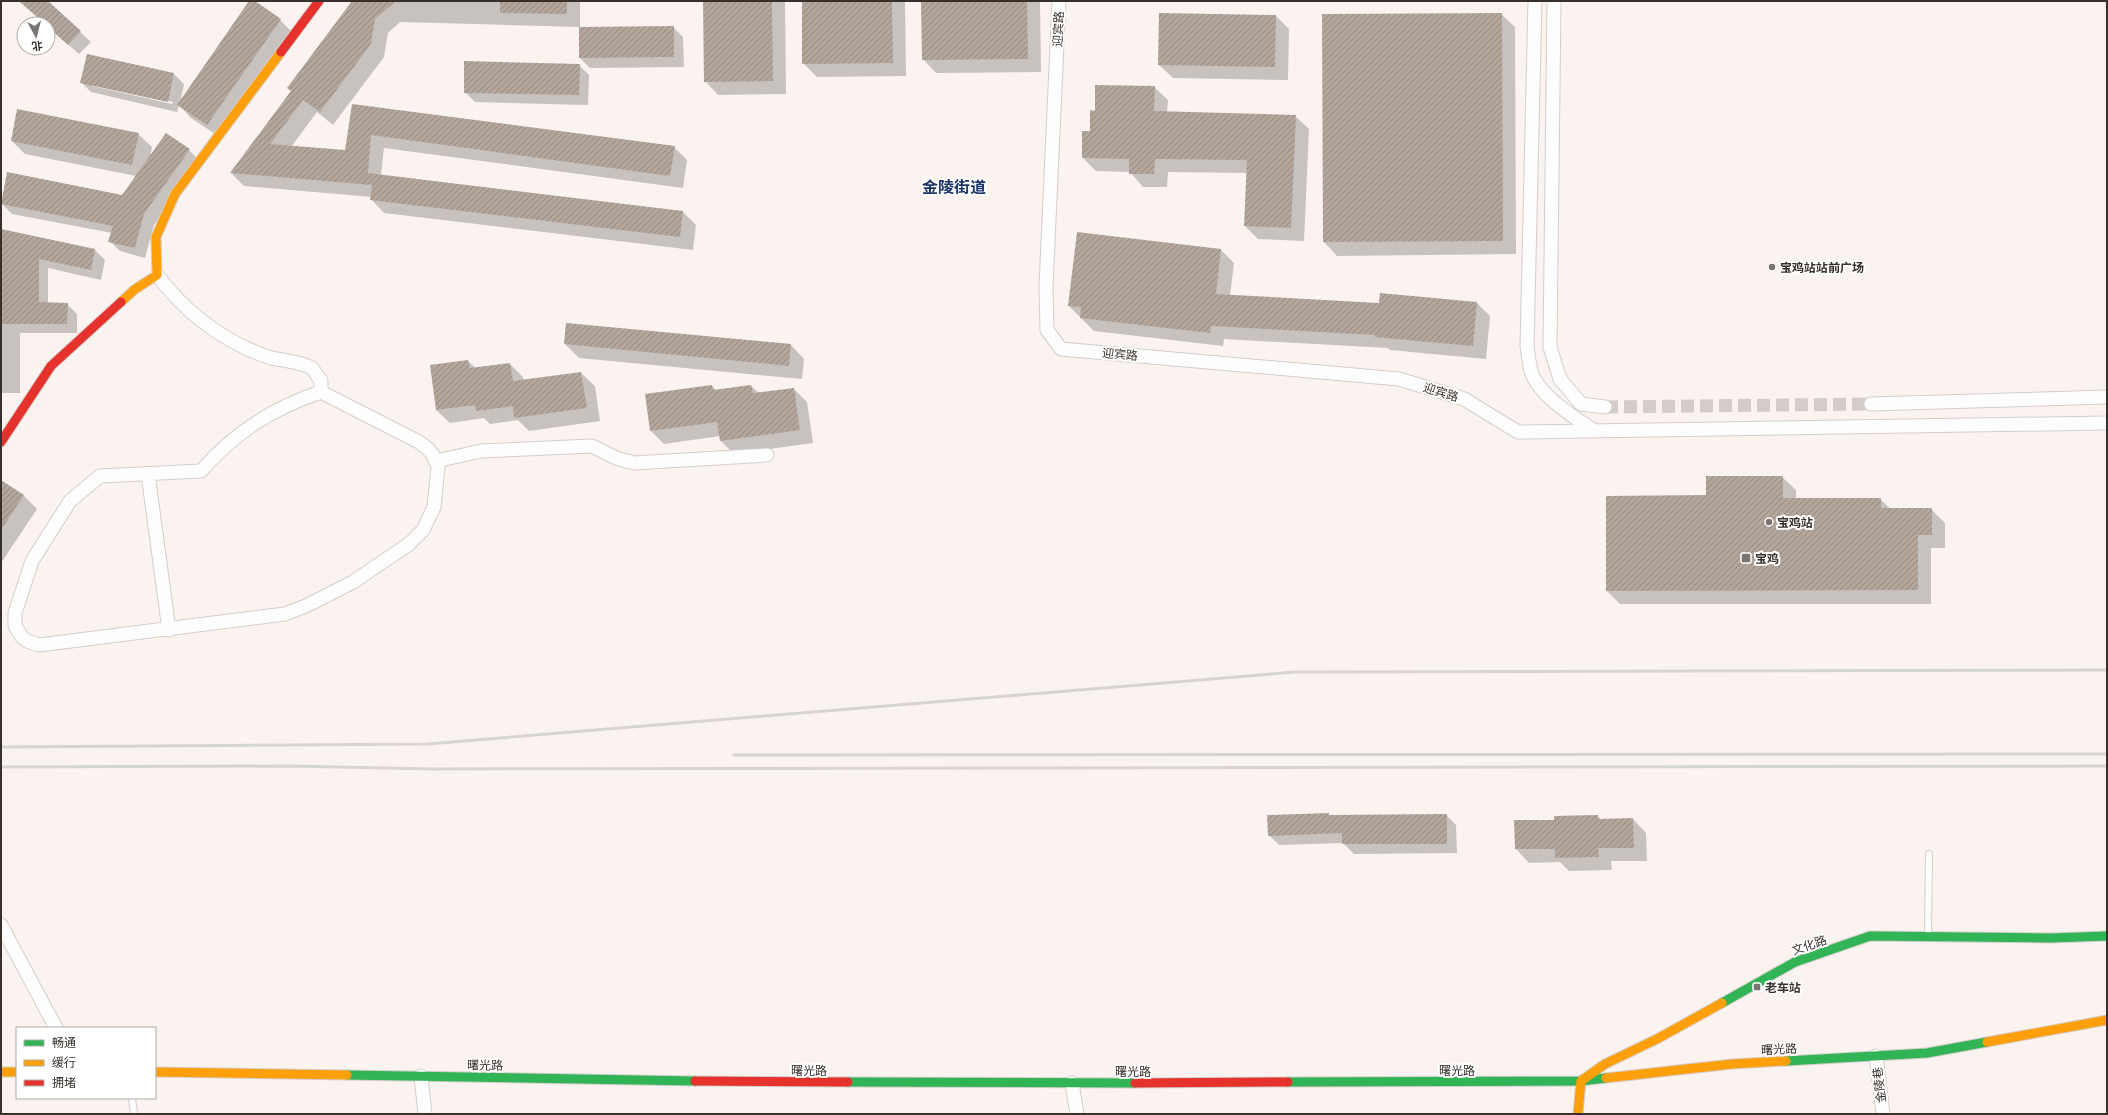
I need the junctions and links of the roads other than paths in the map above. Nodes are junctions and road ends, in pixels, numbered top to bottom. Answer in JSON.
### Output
{"nodes":[{"id":1,"x":319,"y":1,"type":"edge"},
{"id":2,"x":1059,"y":1,"type":"edge"},
{"id":3,"x":1535,"y":1,"type":"edge"},
{"id":4,"x":1554,"y":1,"type":"edge"},
{"id":5,"x":157,"y":275,"type":"junction"},
{"id":6,"x":321,"y":392,"type":"junction"},
{"id":7,"x":2107,"y":397,"type":"edge"},
{"id":8,"x":1871,"y":404,"type":"tunnel mouth"},
{"id":9,"x":1605,"y":407,"type":"tunnel mouth"},
{"id":10,"x":2107,"y":423,"type":"edge"},
{"id":11,"x":1595,"y":431,"type":"junction"},
{"id":12,"x":1,"y":442,"type":"edge"},
{"id":13,"x":767,"y":455,"type":"dead end"},
{"id":14,"x":436,"y":461,"type":"junction"},
{"id":15,"x":148,"y":474,"type":"junction"},
{"id":16,"x":169,"y":630,"type":"junction"},
{"id":17,"x":1929,"y":854,"type":"dead end"},
{"id":18,"x":1,"y":925,"type":"edge"},
{"id":19,"x":2107,"y":936,"type":"edge"},
{"id":20,"x":1928,"y":937,"type":"junction"},
{"id":21,"x":2107,"y":1020,"type":"edge"},
{"id":22,"x":55,"y":1027,"type":"edge"},
{"id":23,"x":1876,"y":1056,"type":"junction"},
{"id":24,"x":1,"y":1072,"type":"edge"},
{"id":25,"x":16,"y":1072,"type":"edge"},
{"id":26,"x":156,"y":1072,"type":"edge"},
{"id":27,"x":421,"y":1076,"type":"junction"},
{"id":28,"x":1581,"y":1081,"type":"junction"},
{"id":29,"x":1072,"y":1083,"type":"junction"},
{"id":30,"x":132,"y":1099,"type":"edge"},
{"id":31,"x":134,"y":1114,"type":"edge"},
{"id":32,"x":424,"y":1114,"type":"edge"},
{"id":33,"x":1077,"y":1114,"type":"edge"},
{"id":34,"x":1578,"y":1114,"type":"edge"},
{"id":35,"x":1883,"y":1114,"type":"edge"}],
"edges":[{"from":1,"to":5,"type":"street"},
{"from":2,"to":11,"type":"street","name":"迎宾路"},
{"from":3,"to":11,"type":"street"},
{"from":4,"to":9,"type":"street"},
{"from":5,"to":6,"type":"street"},
{"from":5,"to":12,"type":"street"},
{"from":6,"to":14,"type":"street"},
{"from":6,"to":15,"type":"street"},
{"from":7,"to":8,"type":"street"},
{"from":10,"to":11,"type":"street"},
{"from":13,"to":14,"type":"street"},
{"from":14,"to":16,"type":"street"},
{"from":15,"to":16,"type":"street"},
{"from":15,"to":16,"type":"street"},
{"from":17,"to":20,"type":"lane"},
{"from":18,"to":22,"type":"street"},
{"from":19,"to":20,"type":"street","name":"文化路"},
{"from":20,"to":28,"type":"street","name":"文化路"},
{"from":21,"to":23,"type":"street","name":"曙光路"},
{"from":23,"to":28,"type":"street","name":"曙光路"},
{"from":23,"to":35,"type":"street","name":"金陵巷"},
{"from":24,"to":25,"type":"street"},
{"from":26,"to":27,"type":"street","name":"曙光路"},
{"from":27,"to":29,"type":"street","name":"曙光路"},
{"from":27,"to":32,"type":"street"},
{"from":28,"to":29,"type":"street","name":"曙光路"},
{"from":28,"to":34,"type":"street"},
{"from":29,"to":33,"type":"street"},
{"from":30,"to":31,"type":"lane"}]}
